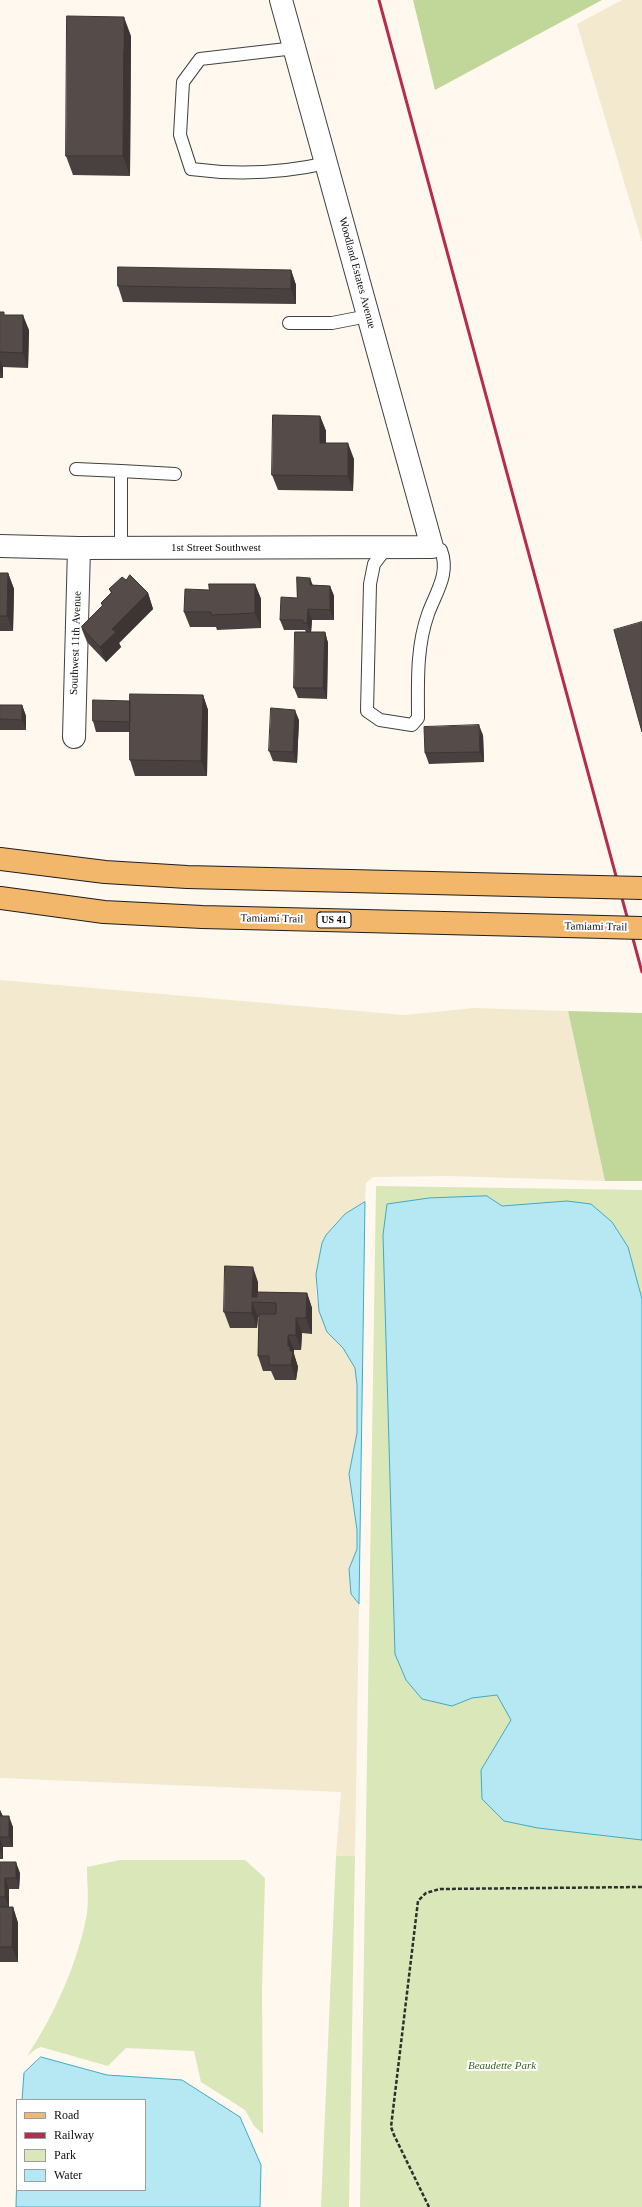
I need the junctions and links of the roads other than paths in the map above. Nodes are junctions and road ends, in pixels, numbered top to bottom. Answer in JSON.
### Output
{"nodes":[{"id":1,"x":282,"y":0,"type":"edge"},
{"id":2,"x":295,"y":48,"type":"junction"},
{"id":3,"x":327,"y":163,"type":"junction"},
{"id":4,"x":368,"y":316,"type":"junction"},
{"id":5,"x":289,"y":323,"type":"dead end"},
{"id":6,"x":76,"y":469,"type":"dead end"},
{"id":7,"x":121,"y":471,"type":"junction"},
{"id":8,"x":175,"y":474,"type":"dead end"},
{"id":9,"x":0,"y":546,"type":"edge"},
{"id":10,"x":388,"y":547,"type":"junction"},
{"id":11,"x":432,"y":547,"type":"junction"},
{"id":12,"x":79,"y":548,"type":"junction"},
{"id":13,"x":121,"y":548,"type":"junction"},
{"id":14,"x":74,"y":737,"type":"dead end"},
{"id":15,"x":0,"y":859,"type":"edge"},
{"id":16,"x":642,"y":888,"type":"edge"},
{"id":17,"x":0,"y":898,"type":"edge"},
{"id":18,"x":642,"y":928,"type":"edge"}],
"edges":[{"from":1,"to":2,"type":"street","name":"Woodland Estates Avenue"},
{"from":2,"to":3,"type":"street","name":"Woodland Estates Avenue"},
{"from":2,"to":3,"type":"lane"},
{"from":3,"to":4,"type":"street","name":"Woodland Estates Avenue"},
{"from":4,"to":5,"type":"lane"},
{"from":4,"to":11,"type":"street","name":"Woodland Estates Avenue"},
{"from":6,"to":7,"type":"lane"},
{"from":7,"to":8,"type":"lane"},
{"from":7,"to":13,"type":"lane"},
{"from":9,"to":12,"type":"street","name":"1st Street Southwest"},
{"from":10,"to":11,"type":"street","name":"1st Street Southwest"},
{"from":10,"to":11,"type":"lane"},
{"from":10,"to":13,"type":"street","name":"1st Street Southwest"},
{"from":12,"to":13,"type":"street","name":"1st Street Southwest"},
{"from":12,"to":14,"type":"street","name":"Southwest 11th Avenue"},
{"from":15,"to":16,"type":"main road","bridge":true},
{"from":17,"to":18,"type":"main road","name":"Tamiami Trail","number":"US 41","bridge":true}]}
